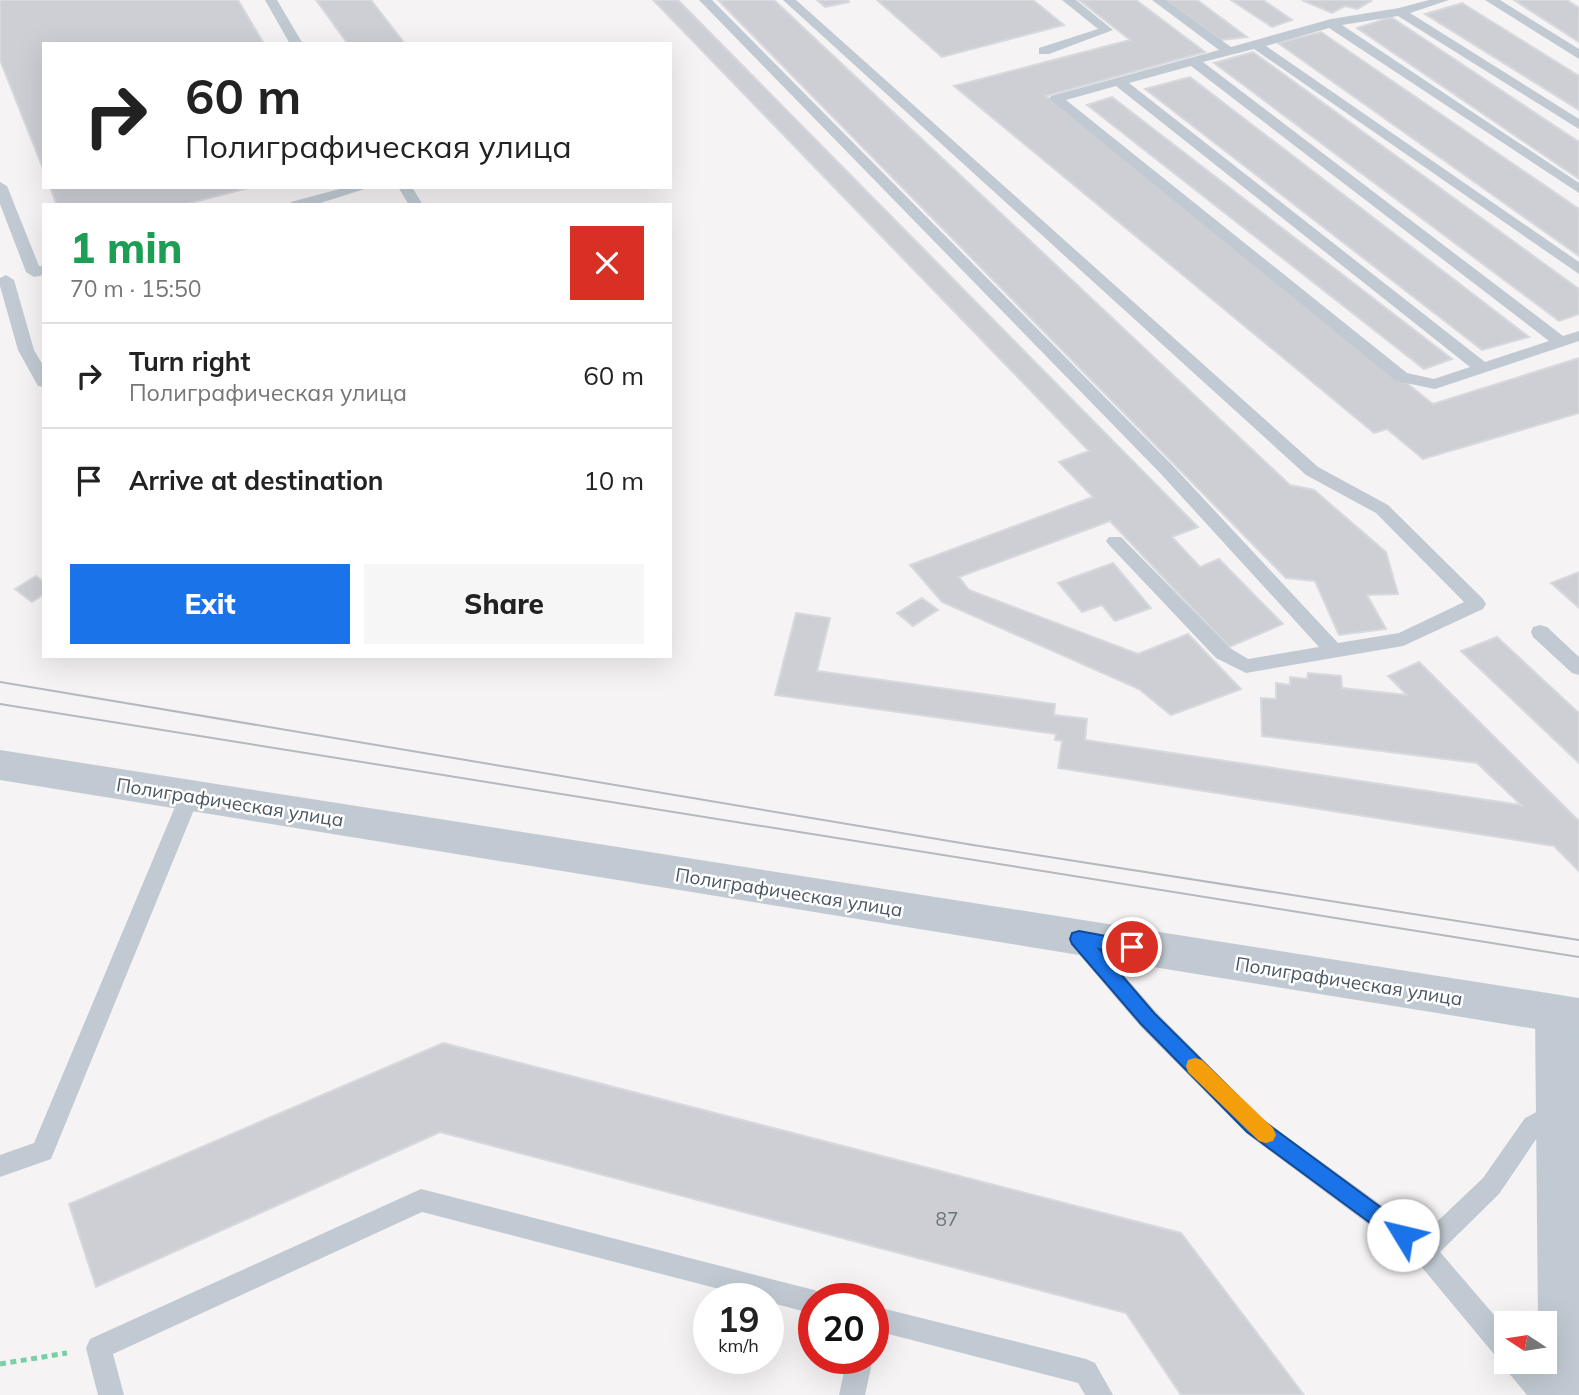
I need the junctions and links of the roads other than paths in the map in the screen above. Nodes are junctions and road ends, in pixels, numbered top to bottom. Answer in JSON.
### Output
{"nodes":[{"id":1,"x":271,"y":0,"type":"edge"},
{"id":2,"x":705,"y":0,"type":"edge"},
{"id":3,"x":789,"y":0,"type":"edge"},
{"id":4,"x":1068,"y":0,"type":"edge"},
{"id":5,"x":1158,"y":0,"type":"edge"},
{"id":6,"x":1444,"y":0,"type":"edge"},
{"id":7,"x":1491,"y":0,"type":"edge"},
{"id":8,"x":1400,"y":12,"type":"junction"},
{"id":9,"x":1331,"y":23,"type":"junction"},
{"id":10,"x":296,"y":42,"type":"edge"},
{"id":11,"x":1256,"y":45,"type":"junction"},
{"id":12,"x":1044,"y":51,"type":"dead end"},
{"id":13,"x":1229,"y":51,"type":"junction"},
{"id":14,"x":1579,"y":55,"type":"edge"},
{"id":15,"x":1193,"y":61,"type":"junction"},
{"id":16,"x":1119,"y":82,"type":"junction"},
{"id":17,"x":1579,"y":125,"type":"edge"},
{"id":18,"x":0,"y":186,"type":"edge"},
{"id":19,"x":356,"y":189,"type":"edge"},
{"id":20,"x":1579,"y":189,"type":"edge"},
{"id":21,"x":304,"y":203,"type":"edge"},
{"id":22,"x":1579,"y":269,"type":"edge"},
{"id":23,"x":39,"y":271,"type":"edge"},
{"id":24,"x":3,"y":281,"type":"edge"},
{"id":25,"x":1579,"y":336,"type":"edge"},
{"id":26,"x":1561,"y":342,"type":"junction"},
{"id":27,"x":1482,"y":368,"type":"junction"},
{"id":28,"x":42,"y":378,"type":"edge"},
{"id":29,"x":1115,"y":541,"type":"dead end"},
{"id":30,"x":1540,"y":632,"type":"dead end"},
{"id":31,"x":1335,"y":652,"type":"junction"},
{"id":32,"x":1579,"y":668,"type":"edge"},
{"id":33,"x":0,"y":765,"type":"edge"},
{"id":34,"x":190,"y":795,"type":"junction"},
{"id":35,"x":1079,"y":939,"type":"junction"},
{"id":36,"x":1568,"y":1016,"type":"edge"},
{"id":37,"x":1559,"y":1109,"type":"junction"},
{"id":38,"x":0,"y":1166,"type":"edge"},
{"id":39,"x":1424,"y":1251,"type":"junction"},
{"id":40,"x":798,"y":1298,"type":"edge"},
{"id":41,"x":889,"y":1322,"type":"edge"},
{"id":42,"x":1494,"y":1334,"type":"edge"},
{"id":43,"x":857,"y":1374,"type":"edge"},
{"id":44,"x":1526,"y":1374,"type":"edge"},
{"id":45,"x":111,"y":1395,"type":"edge"},
{"id":46,"x":852,"y":1395,"type":"edge"},
{"id":47,"x":1100,"y":1395,"type":"edge"},
{"id":48,"x":1544,"y":1395,"type":"edge"},
{"id":49,"x":1565,"y":1395,"type":"edge"}],
"edges":[{"from":1,"to":10,"type":"lane"},
{"from":2,"to":31,"type":"lane"},
{"from":3,"to":31,"type":"lane"},
{"from":4,"to":12,"type":"lane"},
{"from":5,"to":13,"type":"lane"},
{"from":6,"to":8,"type":"lane"},
{"from":7,"to":14,"type":"lane"},
{"from":8,"to":9,"type":"lane"},
{"from":8,"to":17,"type":"lane"},
{"from":9,"to":11,"type":"lane"},
{"from":9,"to":20,"type":"lane"},
{"from":11,"to":13,"type":"lane"},
{"from":11,"to":22,"type":"lane"},
{"from":13,"to":15,"type":"lane"},
{"from":15,"to":16,"type":"lane"},
{"from":15,"to":26,"type":"lane"},
{"from":16,"to":27,"type":"lane"},
{"from":16,"to":27,"type":"lane"},
{"from":18,"to":23,"type":"lane"},
{"from":19,"to":21,"type":"lane"},
{"from":23,"to":24,"type":"lane"},
{"from":24,"to":28,"type":"lane"},
{"from":25,"to":26,"type":"lane"},
{"from":26,"to":27,"type":"lane"},
{"from":29,"to":31,"type":"lane"},
{"from":30,"to":32,"type":"lane"},
{"from":33,"to":34,"type":"street","name":"Полиграфическая улица"},
{"from":34,"to":35,"type":"street","name":"Полиграфическая улица"},
{"from":34,"to":38,"type":"lane"},
{"from":35,"to":36,"type":"street","name":"Полиграфическая улица"},
{"from":35,"to":39,"type":"lane"},
{"from":36,"to":37,"type":"street"},
{"from":37,"to":39,"type":"lane"},
{"from":37,"to":49,"type":"street"},
{"from":39,"to":42,"type":"lane"},
{"from":40,"to":45,"type":"lane"},
{"from":41,"to":47,"type":"lane"},
{"from":43,"to":46,"type":"lane"},
{"from":44,"to":48,"type":"lane"}]}
